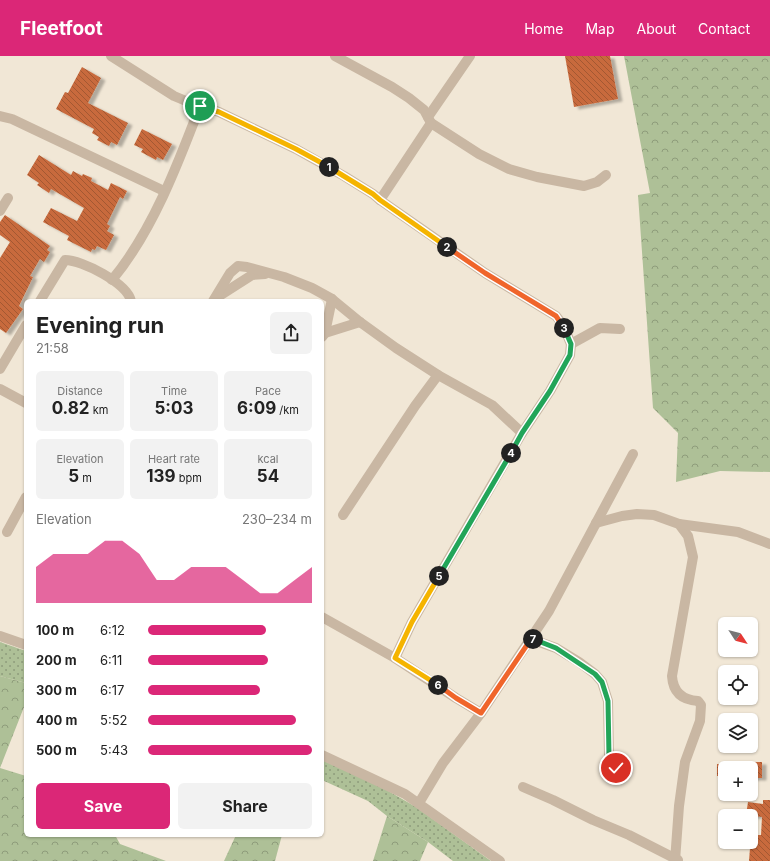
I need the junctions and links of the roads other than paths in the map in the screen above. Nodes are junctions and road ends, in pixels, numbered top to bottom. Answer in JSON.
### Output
{"nodes":[{"id":1,"x":111,"y":56,"type":"edge"},
{"id":2,"x":335,"y":56,"type":"edge"},
{"id":3,"x":470,"y":56,"type":"edge"},
{"id":4,"x":200,"y":106,"type":"junction"},
{"id":5,"x":0,"y":116,"type":"edge"},
{"id":6,"x":430,"y":120,"type":"junction"},
{"id":7,"x":606,"y":175,"type":"dead end"},
{"id":8,"x":164,"y":191,"type":"junction"},
{"id":9,"x":8,"y":198,"type":"dead end"},
{"id":10,"x":380,"y":200,"type":"junction"},
{"id":11,"x":0,"y":211,"type":"edge"},
{"id":12,"x":271,"y":273,"type":"junction"},
{"id":13,"x":112,"y":280,"type":"junction"},
{"id":14,"x":332,"y":298,"type":"junction"},
{"id":15,"x":41,"y":299,"type":"edge"},
{"id":16,"x":130,"y":299,"type":"edge"},
{"id":17,"x":215,"y":299,"type":"edge"},
{"id":18,"x":216,"y":299,"type":"edge"},
{"id":19,"x":360,"y":322,"type":"junction"},
{"id":20,"x":24,"y":328,"type":"edge"},
{"id":21,"x":620,"y":329,"type":"dead end"},
{"id":22,"x":324,"y":335,"type":"edge"},
{"id":23,"x":571,"y":344,"type":"junction"},
{"id":24,"x":0,"y":370,"type":"edge"},
{"id":25,"x":438,"y":375,"type":"junction"},
{"id":26,"x":0,"y":389,"type":"edge"},
{"id":27,"x":24,"y":402,"type":"edge"},
{"id":28,"x":522,"y":433,"type":"junction"},
{"id":29,"x":633,"y":454,"type":"dead end"},
{"id":30,"x":24,"y":501,"type":"edge"},
{"id":31,"x":342,"y":515,"type":"dead end"},
{"id":32,"x":596,"y":523,"type":"junction"},
{"id":33,"x":679,"y":524,"type":"junction"},
{"id":34,"x":7,"y":532,"type":"dead end"},
{"id":35,"x":770,"y":544,"type":"edge"},
{"id":36,"x":324,"y":618,"type":"edge"},
{"id":37,"x":0,"y":636,"type":"edge"},
{"id":38,"x":531,"y":639,"type":"junction"},
{"id":39,"x":24,"y":644,"type":"edge"},
{"id":40,"x":395,"y":658,"type":"junction"},
{"id":41,"x":481,"y":713,"type":"junction"},
{"id":42,"x":324,"y":756,"type":"edge"},
{"id":43,"x":620,"y":776,"type":"dead end"},
{"id":44,"x":523,"y":787,"type":"dead end"},
{"id":45,"x":419,"y":803,"type":"junction"},
{"id":46,"x":677,"y":860,"type":"edge"},
{"id":47,"x":500,"y":861,"type":"edge"}],
"edges":[{"from":1,"to":4,"type":"street"},
{"from":2,"to":6,"type":"street"},
{"from":3,"to":6,"type":"street"},
{"from":4,"to":8,"type":"street"},
{"from":4,"to":10,"type":"street"},
{"from":5,"to":8,"type":"street"},
{"from":6,"to":7,"type":"street"},
{"from":6,"to":10,"type":"street"},
{"from":8,"to":13,"type":"street"},
{"from":9,"to":11,"type":"street"},
{"from":10,"to":23,"type":"street"},
{"from":12,"to":14,"type":"street"},
{"from":12,"to":17,"type":"street"},
{"from":12,"to":18,"type":"street"},
{"from":13,"to":15,"type":"street"},
{"from":13,"to":16,"type":"street"},
{"from":14,"to":19,"type":"street"},
{"from":14,"to":22,"type":"street"},
{"from":19,"to":22,"type":"street"},
{"from":19,"to":25,"type":"street"},
{"from":20,"to":24,"type":"street"},
{"from":21,"to":23,"type":"street"},
{"from":23,"to":28,"type":"street"},
{"from":25,"to":28,"type":"street"},
{"from":25,"to":31,"type":"street"},
{"from":26,"to":27,"type":"street"},
{"from":28,"to":40,"type":"street"},
{"from":29,"to":32,"type":"street"},
{"from":30,"to":34,"type":"street"},
{"from":32,"to":33,"type":"street"},
{"from":32,"to":38,"type":"street"},
{"from":33,"to":35,"type":"street"},
{"from":33,"to":46,"type":"street"},
{"from":36,"to":40,"type":"street"},
{"from":37,"to":39,"type":"street"},
{"from":38,"to":41,"type":"street"},
{"from":38,"to":43,"type":"street"},
{"from":40,"to":41,"type":"street"},
{"from":41,"to":45,"type":"street"},
{"from":42,"to":45,"type":"street"},
{"from":44,"to":46,"type":"street"},
{"from":45,"to":47,"type":"street"}]}
